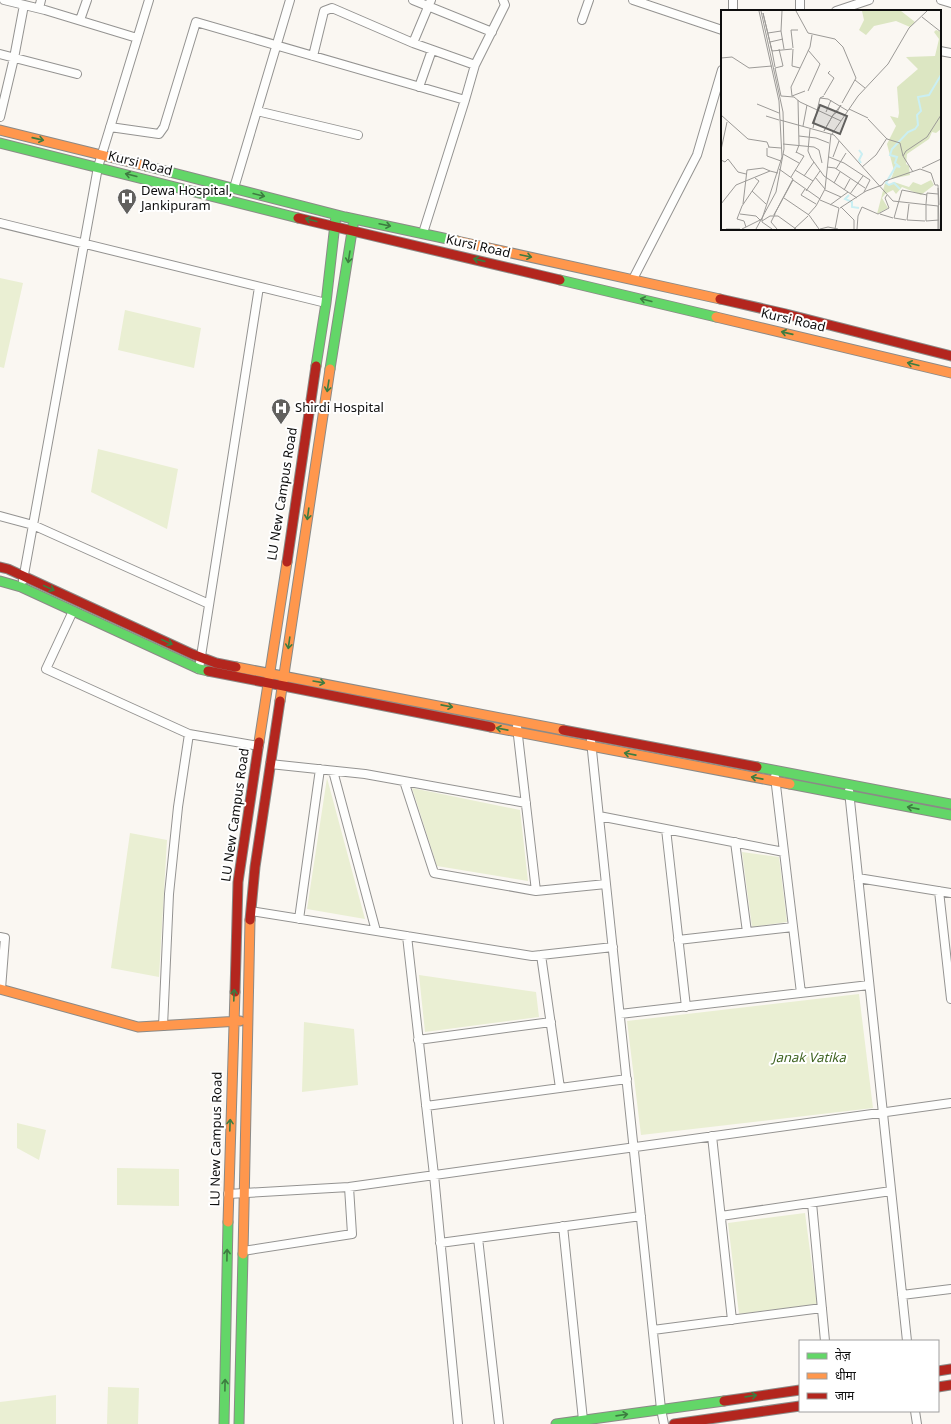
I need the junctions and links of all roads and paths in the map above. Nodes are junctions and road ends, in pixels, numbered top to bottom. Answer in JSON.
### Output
{"nodes":[{"id":1,"x":4,"y":0,"type":"edge"},
{"id":2,"x":87,"y":0,"type":"edge"},
{"id":3,"x":148,"y":0,"type":"edge"},
{"id":4,"x":290,"y":0,"type":"edge"},
{"id":5,"x":413,"y":0,"type":"edge"},
{"id":6,"x":503,"y":0,"type":"edge"},
{"id":7,"x":589,"y":0,"type":"edge"},
{"id":8,"x":634,"y":0,"type":"edge"},
{"id":9,"x":869,"y":0,"type":"edge"},
{"id":10,"x":941,"y":0,"type":"edge"},
{"id":11,"x":643,"y":2,"type":"edge"},
{"id":12,"x":951,"y":2,"type":"edge"},
{"id":13,"x":429,"y":3,"type":"edge"},
{"id":14,"x":40,"y":4,"type":"edge"},
{"id":15,"x":24,"y":5,"type":"junction"},
{"id":16,"x":839,"y":10,"type":"edge"},
{"id":17,"x":80,"y":20,"type":"junction"},
{"id":18,"x":582,"y":20,"type":"dead end"},
{"id":19,"x":721,"y":30,"type":"edge"},
{"id":20,"x":492,"y":32,"type":"junction"},
{"id":21,"x":137,"y":38,"type":"junction"},
{"id":22,"x":413,"y":43,"type":"junction"},
{"id":23,"x":276,"y":46,"type":"junction"},
{"id":24,"x":432,"y":50,"type":"junction"},
{"id":25,"x":941,"y":51,"type":"edge"},
{"id":26,"x":951,"y":53,"type":"edge"},
{"id":27,"x":0,"y":54,"type":"edge"},
{"id":28,"x":313,"y":56,"type":"junction"},
{"id":29,"x":14,"y":58,"type":"junction"},
{"id":30,"x":475,"y":66,"type":"junction"},
{"id":31,"x":721,"y":73,"type":"edge"},
{"id":32,"x":77,"y":74,"type":"dead end"},
{"id":33,"x":419,"y":87,"type":"junction"},
{"id":34,"x":465,"y":100,"type":"junction"},
{"id":35,"x":257,"y":111,"type":"junction"},
{"id":36,"x":0,"y":117,"type":"edge"},
{"id":37,"x":110,"y":127,"type":"junction"},
{"id":38,"x":0,"y":130,"type":"edge"},
{"id":39,"x":358,"y":135,"type":"dead end"},
{"id":40,"x":0,"y":143,"type":"edge"},
{"id":41,"x":101,"y":154,"type":"junction"},
{"id":42,"x":98,"y":167,"type":"junction"},
{"id":43,"x":234,"y":188,"type":"junction"},
{"id":44,"x":336,"y":214,"type":"junction"},
{"id":45,"x":354,"y":219,"type":"junction"},
{"id":46,"x":0,"y":223,"type":"edge"},
{"id":47,"x":334,"y":227,"type":"junction"},
{"id":48,"x":353,"y":231,"type":"junction"},
{"id":49,"x":423,"y":233,"type":"junction"},
{"id":50,"x":84,"y":244,"type":"junction"},
{"id":51,"x":633,"y":279,"type":"junction"},
{"id":52,"x":259,"y":287,"type":"junction"},
{"id":53,"x":687,"y":292,"type":"junction"},
{"id":54,"x":326,"y":303,"type":"junction"},
{"id":55,"x":684,"y":309,"type":"junction"},
{"id":56,"x":873,"y":336,"type":"junction"},
{"id":57,"x":870,"y":353,"type":"junction"},
{"id":58,"x":951,"y":356,"type":"edge"},
{"id":59,"x":951,"y":373,"type":"edge"},
{"id":60,"x":0,"y":516,"type":"edge"},
{"id":61,"x":33,"y":525,"type":"junction"},
{"id":62,"x":0,"y":567,"type":"edge"},
{"id":63,"x":23,"y":576,"type":"junction"},
{"id":64,"x":0,"y":581,"type":"edge"},
{"id":65,"x":21,"y":587,"type":"junction"},
{"id":66,"x":209,"y":604,"type":"junction"},
{"id":67,"x":73,"y":611,"type":"junction"},
{"id":68,"x":201,"y":657,"type":"junction"},
{"id":69,"x":199,"y":669,"type":"junction"},
{"id":70,"x":270,"y":673,"type":"junction"},
{"id":71,"x":284,"y":675,"type":"junction"},
{"id":72,"x":268,"y":683,"type":"junction"},
{"id":73,"x":282,"y":685,"type":"junction"},
{"id":74,"x":517,"y":720,"type":"junction"},
{"id":75,"x":518,"y":732,"type":"junction"},
{"id":76,"x":189,"y":734,"type":"junction"},
{"id":77,"x":590,"y":734,"type":"junction"},
{"id":78,"x":259,"y":746,"type":"junction"},
{"id":79,"x":592,"y":746,"type":"junction"},
{"id":80,"x":270,"y":764,"type":"junction"},
{"id":81,"x":320,"y":769,"type":"junction"},
{"id":82,"x":774,"y":770,"type":"junction"},
{"id":83,"x":332,"y":771,"type":"junction"},
{"id":84,"x":404,"y":781,"type":"junction"},
{"id":85,"x":776,"y":782,"type":"junction"},
{"id":86,"x":848,"y":784,"type":"junction"},
{"id":87,"x":849,"y":796,"type":"junction"},
{"id":88,"x":526,"y":804,"type":"junction"},
{"id":89,"x":951,"y":804,"type":"edge"},
{"id":90,"x":951,"y":815,"type":"edge"},
{"id":91,"x":599,"y":816,"type":"junction"},
{"id":92,"x":666,"y":829,"type":"junction"},
{"id":93,"x":735,"y":842,"type":"junction"},
{"id":94,"x":784,"y":852,"type":"junction"},
{"id":95,"x":858,"y":878,"type":"junction"},
{"id":96,"x":606,"y":884,"type":"junction"},
{"id":97,"x":536,"y":891,"type":"junction"},
{"id":98,"x":939,"y":891,"type":"junction"},
{"id":99,"x":951,"y":894,"type":"edge"},
{"id":100,"x":251,"y":911,"type":"junction"},
{"id":101,"x":299,"y":919,"type":"junction"},
{"id":102,"x":793,"y":927,"type":"junction"},
{"id":103,"x":376,"y":931,"type":"junction"},
{"id":104,"x":747,"y":932,"type":"junction"},
{"id":105,"x":407,"y":936,"type":"junction"},
{"id":106,"x":0,"y":937,"type":"edge"},
{"id":107,"x":678,"y":940,"type":"junction"},
{"id":108,"x":613,"y":947,"type":"junction"},
{"id":109,"x":541,"y":955,"type":"junction"},
{"id":110,"x":869,"y":985,"type":"junction"},
{"id":111,"x":1,"y":989,"type":"edge"},
{"id":112,"x":802,"y":993,"type":"junction"},
{"id":113,"x":951,"y":1000,"type":"edge"},
{"id":114,"x":686,"y":1007,"type":"junction"},
{"id":115,"x":620,"y":1014,"type":"junction"},
{"id":116,"x":248,"y":1021,"type":"junction"},
{"id":117,"x":233,"y":1022,"type":"junction"},
{"id":118,"x":551,"y":1022,"type":"junction"},
{"id":119,"x":163,"y":1026,"type":"junction"},
{"id":120,"x":418,"y":1040,"type":"junction"},
{"id":121,"x":626,"y":1079,"type":"junction"},
{"id":122,"x":560,"y":1088,"type":"junction"},
{"id":123,"x":951,"y":1103,"type":"edge"},
{"id":124,"x":426,"y":1106,"type":"junction"},
{"id":125,"x":882,"y":1113,"type":"junction"},
{"id":126,"x":712,"y":1136,"type":"junction"},
{"id":127,"x":634,"y":1147,"type":"junction"},
{"id":128,"x":434,"y":1175,"type":"junction"},
{"id":129,"x":349,"y":1187,"type":"junction"},
{"id":130,"x":891,"y":1191,"type":"junction"},
{"id":131,"x":228,"y":1194,"type":"junction"},
{"id":132,"x":243,"y":1194,"type":"junction"},
{"id":133,"x":812,"y":1203,"type":"junction"},
{"id":134,"x":641,"y":1216,"type":"junction"},
{"id":135,"x":721,"y":1216,"type":"junction"},
{"id":136,"x":563,"y":1226,"type":"junction"},
{"id":137,"x":478,"y":1238,"type":"junction"},
{"id":138,"x":440,"y":1243,"type":"junction"},
{"id":139,"x":243,"y":1251,"type":"junction"},
{"id":140,"x":951,"y":1289,"type":"edge"},
{"id":141,"x":902,"y":1295,"type":"junction"},
{"id":142,"x":822,"y":1308,"type":"junction"},
{"id":143,"x":732,"y":1320,"type":"junction"},
{"id":144,"x":653,"y":1330,"type":"junction"},
{"id":145,"x":825,"y":1340,"type":"edge"},
{"id":146,"x":906,"y":1340,"type":"edge"},
{"id":147,"x":951,"y":1369,"type":"edge"},
{"id":148,"x":939,"y":1371,"type":"edge"},
{"id":149,"x":951,"y":1385,"type":"edge"},
{"id":150,"x":939,"y":1387,"type":"edge"},
{"id":151,"x":799,"y":1390,"type":"edge"},
{"id":152,"x":799,"y":1406,"type":"edge"},
{"id":153,"x":661,"y":1409,"type":"junction"},
{"id":154,"x":915,"y":1412,"type":"edge"},
{"id":155,"x":583,"y":1420,"type":"junction"},
{"id":156,"x":734,"y":1420,"type":"edge"},
{"id":157,"x":224,"y":1424,"type":"edge"},
{"id":158,"x":239,"y":1424,"type":"edge"},
{"id":159,"x":458,"y":1424,"type":"edge"},
{"id":160,"x":499,"y":1424,"type":"edge"},
{"id":161,"x":556,"y":1424,"type":"edge"},
{"id":162,"x":664,"y":1424,"type":"edge"},
{"id":163,"x":674,"y":1424,"type":"edge"},
{"id":164,"x":917,"y":1424,"type":"edge"}],
"edges":[{"from":1,"to":15,"type":"street"},
{"from":2,"to":17,"type":"street"},
{"from":3,"to":21,"type":"street"},
{"from":4,"to":23,"type":"street"},
{"from":5,"to":13,"type":"street"},
{"from":6,"to":20,"type":"street"},
{"from":7,"to":18,"type":"street"},
{"from":8,"to":11,"type":"street"},
{"from":9,"to":16,"type":"street"},
{"from":10,"to":12,"type":"street"},
{"from":11,"to":19,"type":"street"},
{"from":13,"to":20,"type":"street"},
{"from":13,"to":22,"type":"street"},
{"from":14,"to":15,"type":"street"},
{"from":14,"to":17,"type":"street"},
{"from":15,"to":29,"type":"street"},
{"from":17,"to":21,"type":"street"},
{"from":20,"to":30,"type":"street"},
{"from":21,"to":37,"type":"street"},
{"from":22,"to":24,"type":"street"},
{"from":22,"to":28,"type":"street"},
{"from":23,"to":28,"type":"street"},
{"from":23,"to":35,"type":"street"},
{"from":23,"to":37,"type":"street"},
{"from":24,"to":30,"type":"street"},
{"from":24,"to":33,"type":"street"},
{"from":25,"to":26,"type":"street"},
{"from":27,"to":29,"type":"street"},
{"from":28,"to":33,"type":"street"},
{"from":29,"to":32,"type":"street"},
{"from":29,"to":36,"type":"street"},
{"from":30,"to":34,"type":"street"},
{"from":31,"to":51,"type":"street"},
{"from":33,"to":34,"type":"street"},
{"from":34,"to":49,"type":"street"},
{"from":35,"to":39,"type":"street"},
{"from":35,"to":43,"type":"street"},
{"from":37,"to":41,"type":"street"},
{"from":38,"to":41,"type":"street","name":"Kursi Road","one_way":true},
{"from":40,"to":42,"type":"street","name":"Kursi Road"},
{"from":41,"to":42,"type":"street"},
{"from":41,"to":43,"type":"street","name":"Kursi Road"},
{"from":47,"to":42,"type":"street","name":"Kursi Road","one_way":true},
{"from":42,"to":50,"type":"street"},
{"from":43,"to":44,"type":"street","name":"Kursi Road","one_way":true},
{"from":44,"to":45,"type":"street","name":"Kursi Road"},
{"from":44,"to":47,"type":"street","name":"LU New Campus Road"},
{"from":45,"to":48,"type":"street","name":"LU New Campus Road"},
{"from":45,"to":49,"type":"street","name":"Kursi Road","one_way":true},
{"from":46,"to":50,"type":"street"},
{"from":47,"to":48,"type":"street","name":"Kursi Road"},
{"from":47,"to":54,"type":"street","name":"LU New Campus Road"},
{"from":55,"to":48,"type":"street","name":"Kursi Road","one_way":true},
{"from":48,"to":71,"type":"street","name":"LU New Campus Road","one_way":true},
{"from":49,"to":51,"type":"street","name":"Kursi Road","one_way":true},
{"from":50,"to":52,"type":"street"},
{"from":50,"to":61,"type":"street"},
{"from":51,"to":53,"type":"street","name":"Kursi Road"},
{"from":52,"to":54,"type":"street"},
{"from":52,"to":66,"type":"street"},
{"from":53,"to":55,"type":"street"},
{"from":53,"to":56,"type":"street","name":"Kursi Road"},
{"from":54,"to":70,"type":"street","name":"LU New Campus Road"},
{"from":57,"to":55,"type":"street","name":"Kursi Road","one_way":true},
{"from":56,"to":57,"type":"street"},
{"from":56,"to":58,"type":"street","name":"Kursi Road"},
{"from":59,"to":57,"type":"street","name":"Kursi Road","one_way":true},
{"from":60,"to":61,"type":"street"},
{"from":61,"to":63,"type":"street"},
{"from":61,"to":66,"type":"street"},
{"from":62,"to":63,"type":"street"},
{"from":63,"to":65,"type":"street"},
{"from":63,"to":68,"type":"street","one_way":true},
{"from":64,"to":65,"type":"street"},
{"from":65,"to":67,"type":"street"},
{"from":66,"to":68,"type":"street"},
{"from":67,"to":69,"type":"street"},
{"from":67,"to":76,"type":"street"},
{"from":68,"to":69,"type":"street"},
{"from":68,"to":70,"type":"street"},
{"from":69,"to":72,"type":"street"},
{"from":70,"to":71,"type":"street"},
{"from":70,"to":72,"type":"street","name":"LU New Campus Road"},
{"from":71,"to":73,"type":"street","name":"LU New Campus Road"},
{"from":71,"to":74,"type":"street","one_way":true},
{"from":72,"to":73,"type":"street"},
{"from":72,"to":78,"type":"street","name":"LU New Campus Road"},
{"from":75,"to":73,"type":"street","one_way":true},
{"from":73,"to":80,"type":"street","name":"LU New Campus Road"},
{"from":74,"to":75,"type":"street"},
{"from":74,"to":77,"type":"street"},
{"from":75,"to":79,"type":"street"},
{"from":75,"to":88,"type":"street"},
{"from":76,"to":78,"type":"street"},
{"from":76,"to":119,"type":"street"},
{"from":77,"to":79,"type":"street"},
{"from":77,"to":82,"type":"street"},
{"from":117,"to":78,"type":"street","name":"LU New Campus Road","one_way":true},
{"from":85,"to":79,"type":"street","one_way":true},
{"from":79,"to":91,"type":"street"},
{"from":80,"to":81,"type":"street"},
{"from":80,"to":100,"type":"street","name":"LU New Campus Road"},
{"from":81,"to":83,"type":"street"},
{"from":81,"to":101,"type":"street"},
{"from":82,"to":85,"type":"street"},
{"from":82,"to":86,"type":"street"},
{"from":83,"to":84,"type":"street"},
{"from":83,"to":103,"type":"street"},
{"from":84,"to":88,"type":"street"},
{"from":84,"to":97,"type":"street"},
{"from":85,"to":87,"type":"street"},
{"from":85,"to":94,"type":"street"},
{"from":86,"to":87,"type":"street"},
{"from":86,"to":89,"type":"street"},
{"from":90,"to":87,"type":"street","one_way":true},
{"from":87,"to":95,"type":"street"},
{"from":88,"to":97,"type":"street"},
{"from":91,"to":92,"type":"street"},
{"from":91,"to":96,"type":"street"},
{"from":92,"to":93,"type":"street"},
{"from":92,"to":107,"type":"street"},
{"from":93,"to":94,"type":"street"},
{"from":93,"to":104,"type":"street"},
{"from":94,"to":102,"type":"street"},
{"from":95,"to":98,"type":"street"},
{"from":95,"to":110,"type":"street"},
{"from":96,"to":97,"type":"street"},
{"from":96,"to":108,"type":"street"},
{"from":98,"to":99,"type":"street"},
{"from":98,"to":113,"type":"street"},
{"from":100,"to":101,"type":"street"},
{"from":100,"to":116,"type":"street","name":"LU New Campus Road"},
{"from":101,"to":103,"type":"street"},
{"from":102,"to":104,"type":"street"},
{"from":102,"to":112,"type":"street"},
{"from":103,"to":105,"type":"street"},
{"from":104,"to":107,"type":"street"},
{"from":105,"to":109,"type":"street"},
{"from":105,"to":120,"type":"street"},
{"from":106,"to":111,"type":"street"},
{"from":107,"to":114,"type":"street"},
{"from":108,"to":109,"type":"street"},
{"from":108,"to":115,"type":"street"},
{"from":109,"to":118,"type":"street"},
{"from":110,"to":112,"type":"street"},
{"from":110,"to":125,"type":"street"},
{"from":111,"to":119,"type":"street"},
{"from":112,"to":114,"type":"street"},
{"from":114,"to":115,"type":"street"},
{"from":115,"to":121,"type":"street"},
{"from":116,"to":117,"type":"street"},
{"from":116,"to":132,"type":"street","name":"LU New Campus Road"},
{"from":117,"to":119,"type":"street"},
{"from":131,"to":117,"type":"street","name":"LU New Campus Road","one_way":true},
{"from":118,"to":120,"type":"street"},
{"from":118,"to":122,"type":"street"},
{"from":120,"to":124,"type":"street"},
{"from":121,"to":122,"type":"street"},
{"from":121,"to":127,"type":"street"},
{"from":122,"to":124,"type":"street"},
{"from":123,"to":125,"type":"street"},
{"from":124,"to":128,"type":"street"},
{"from":125,"to":126,"type":"street"},
{"from":125,"to":130,"type":"street"},
{"from":126,"to":127,"type":"street"},
{"from":126,"to":135,"type":"street"},
{"from":127,"to":128,"type":"street"},
{"from":127,"to":134,"type":"street"},
{"from":128,"to":129,"type":"street"},
{"from":128,"to":138,"type":"street"},
{"from":129,"to":132,"type":"street"},
{"from":129,"to":139,"type":"street"},
{"from":130,"to":133,"type":"street"},
{"from":130,"to":141,"type":"street"},
{"from":131,"to":132,"type":"street"},
{"from":157,"to":131,"type":"street","name":"LU New Campus Road","one_way":true},
{"from":132,"to":139,"type":"street","name":"LU New Campus Road"},
{"from":133,"to":135,"type":"street"},
{"from":133,"to":142,"type":"street"},
{"from":134,"to":136,"type":"street"},
{"from":134,"to":144,"type":"street"},
{"from":135,"to":143,"type":"street"},
{"from":136,"to":137,"type":"street"},
{"from":136,"to":155,"type":"street"},
{"from":137,"to":138,"type":"street"},
{"from":137,"to":160,"type":"street"},
{"from":138,"to":159,"type":"street"},
{"from":139,"to":158,"type":"street","name":"LU New Campus Road"},
{"from":140,"to":141,"type":"street"},
{"from":141,"to":146,"type":"street"},
{"from":142,"to":143,"type":"street"},
{"from":142,"to":145,"type":"street"},
{"from":143,"to":144,"type":"street"},
{"from":144,"to":153,"type":"street"},
{"from":147,"to":148,"type":"street"},
{"from":149,"to":150,"type":"street"},
{"from":153,"to":151,"type":"street","one_way":true},
{"from":152,"to":156,"type":"street"},
{"from":155,"to":153,"type":"street","one_way":true},
{"from":153,"to":162,"type":"street"},
{"from":154,"to":164,"type":"street"},
{"from":155,"to":161,"type":"street"},
{"from":156,"to":163,"type":"street"}]}
